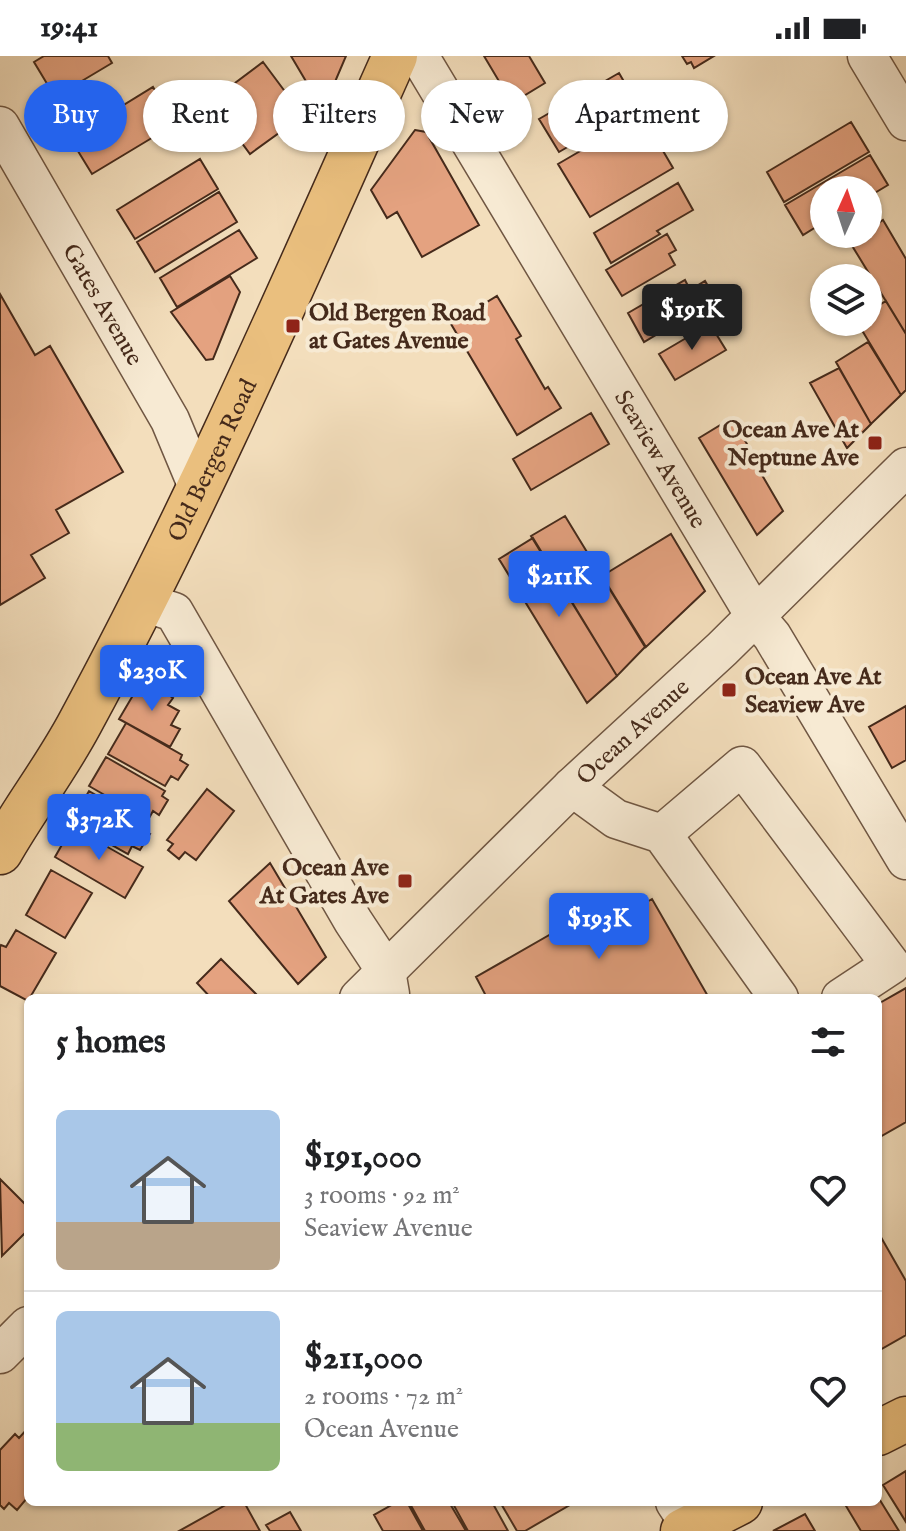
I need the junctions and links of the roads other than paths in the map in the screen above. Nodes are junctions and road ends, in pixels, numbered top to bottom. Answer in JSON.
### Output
{"nodes":[{"id":1,"x":395,"y":56,"type":"edge"},
{"id":2,"x":419,"y":56,"type":"edge"},
{"id":3,"x":867,"y":56,"type":"edge"},
{"id":4,"x":906,"y":121,"type":"edge"},
{"id":5,"x":0,"y":126,"type":"edge"},
{"id":6,"x":906,"y":467,"type":"edge"},
{"id":7,"x":198,"y":487,"type":"junction"},
{"id":8,"x":143,"y":602,"type":"junction"},
{"id":9,"x":755,"y":616,"type":"junction"},
{"id":10,"x":572,"y":787,"type":"junction"},
{"id":11,"x":662,"y":834,"type":"junction"},
{"id":12,"x":1,"y":847,"type":"edge"},
{"id":13,"x":906,"y":860,"type":"edge"},
{"id":14,"x":388,"y":984,"type":"edge"},
{"id":15,"x":367,"y":994,"type":"edge"},
{"id":16,"x":776,"y":994,"type":"edge"},
{"id":17,"x":847,"y":994,"type":"edge"},
{"id":18,"x":24,"y":1330,"type":"edge"},
{"id":19,"x":0,"y":1354,"type":"edge"},
{"id":20,"x":906,"y":1419,"type":"edge"},
{"id":21,"x":882,"y":1431,"type":"edge"},
{"id":22,"x":730,"y":1506,"type":"edge"},
{"id":23,"x":686,"y":1523,"type":"edge"}],
"edges":[{"from":1,"to":7,"type":"main road","name":"Old Bergen Road"},
{"from":2,"to":9,"type":"street","name":"Seaview Avenue"},
{"from":3,"to":4,"type":"street"},
{"from":5,"to":7,"type":"street","name":"Gates Avenue"},
{"from":6,"to":9,"type":"street","name":"Ocean Avenue"},
{"from":7,"to":8,"type":"main road","name":"Old Bergen Road"},
{"from":8,"to":12,"type":"main road","name":"Old Bergen Road"},
{"from":8,"to":14,"type":"street"},
{"from":9,"to":10,"type":"street","name":"Ocean Avenue"},
{"from":9,"to":13,"type":"street","name":"Seaview Avenue"},
{"from":10,"to":11,"type":"street"},
{"from":10,"to":14,"type":"street","name":"Ocean Avenue"},
{"from":11,"to":16,"type":"street"},
{"from":11,"to":17,"type":"street"},
{"from":14,"to":15,"type":"street","name":"Ocean Avenue"},
{"from":18,"to":19,"type":"street"},
{"from":20,"to":21,"type":"main road"},
{"from":22,"to":23,"type":"main road"}]}
